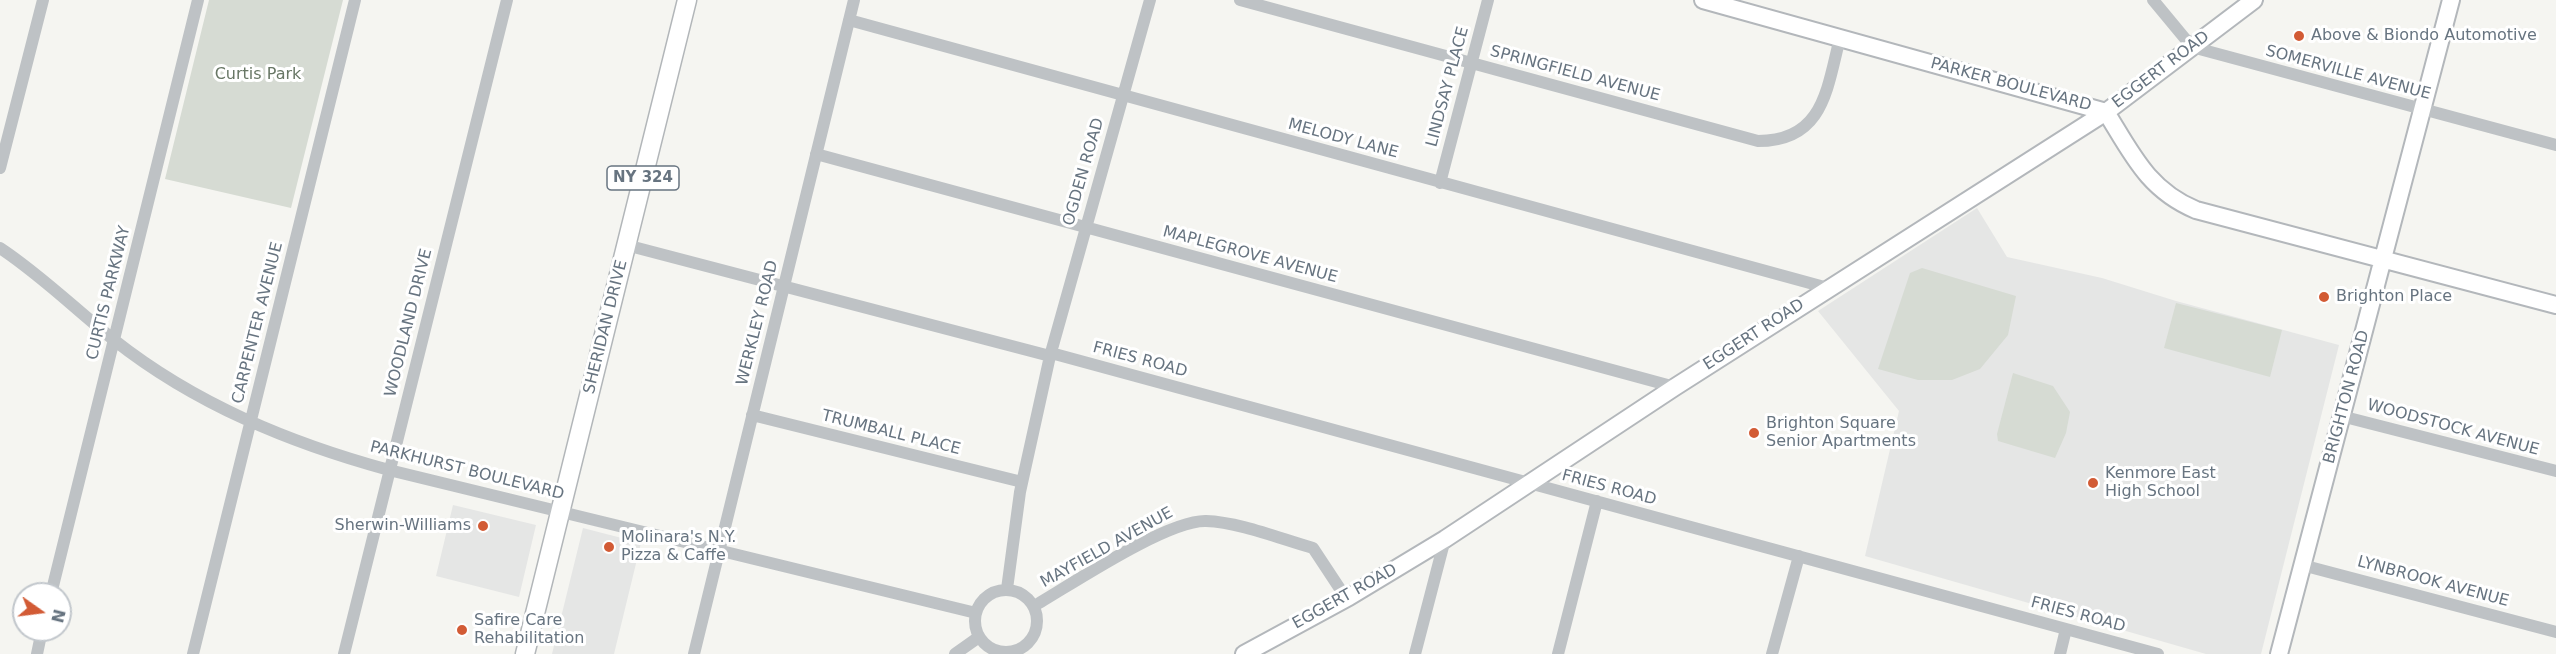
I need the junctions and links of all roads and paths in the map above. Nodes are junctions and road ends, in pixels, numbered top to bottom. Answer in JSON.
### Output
{"nodes":[{"id":1,"x":43,"y":0,"type":"edge"},
{"id":2,"x":198,"y":0,"type":"edge"},
{"id":3,"x":355,"y":0,"type":"edge"},
{"id":4,"x":507,"y":0,"type":"edge"},
{"id":5,"x":687,"y":0,"type":"edge"},
{"id":6,"x":854,"y":0,"type":"edge"},
{"id":7,"x":1150,"y":0,"type":"edge"},
{"id":8,"x":1240,"y":0,"type":"edge"},
{"id":9,"x":1488,"y":0,"type":"edge"},
{"id":10,"x":1703,"y":0,"type":"edge"},
{"id":11,"x":2153,"y":0,"type":"edge"},
{"id":12,"x":2254,"y":0,"type":"edge"},
{"id":13,"x":2451,"y":0,"type":"edge"},
{"id":14,"x":849,"y":20,"type":"junction"},
{"id":15,"x":1840,"y":38,"type":"junction"},
{"id":16,"x":2192,"y":47,"type":"junction"},
{"id":17,"x":1472,"y":63,"type":"junction"},
{"id":18,"x":1123,"y":95,"type":"junction"},
{"id":19,"x":2422,"y":111,"type":"junction"},
{"id":20,"x":2106,"y":112,"type":"junction"},
{"id":21,"x":2556,"y":145,"type":"edge"},
{"id":22,"x":816,"y":154,"type":"junction"},
{"id":23,"x":0,"y":168,"type":"edge"},
{"id":24,"x":1440,"y":183,"type":"junction"},
{"id":25,"x":1086,"y":228,"type":"junction"},
{"id":26,"x":626,"y":245,"type":"junction"},
{"id":27,"x":0,"y":248,"type":"edge"},
{"id":28,"x":2384,"y":259,"type":"junction"},
{"id":29,"x":784,"y":285,"type":"junction"},
{"id":30,"x":1828,"y":288,"type":"junction"},
{"id":31,"x":2556,"y":305,"type":"edge"},
{"id":32,"x":114,"y":340,"type":"junction"},
{"id":33,"x":1051,"y":354,"type":"junction"},
{"id":34,"x":1675,"y":387,"type":"junction"},
{"id":35,"x":752,"y":415,"type":"junction"},
{"id":36,"x":2342,"y":416,"type":"junction"},
{"id":37,"x":251,"y":422,"type":"junction"},
{"id":38,"x":389,"y":470,"type":"junction"},
{"id":39,"x":2556,"y":471,"type":"edge"},
{"id":40,"x":1022,"y":482,"type":"junction"},
{"id":41,"x":1529,"y":483,"type":"junction"},
{"id":42,"x":1597,"y":501,"type":"junction"},
{"id":43,"x":561,"y":511,"type":"junction"},
{"id":44,"x":1445,"y":540,"type":"junction"},
{"id":45,"x":719,"y":552,"type":"junction"},
{"id":46,"x":1799,"y":556,"type":"junction"},
{"id":47,"x":2302,"y":565,"type":"junction"},
{"id":48,"x":54,"y":582,"type":"edge"},
{"id":49,"x":1007,"y":589,"type":"junction"},
{"id":50,"x":1346,"y":598,"type":"junction"},
{"id":51,"x":1034,"y":606,"type":"junction"},
{"id":52,"x":976,"y":613,"type":"junction"},
{"id":53,"x":2066,"y":630,"type":"junction"},
{"id":54,"x":2556,"y":632,"type":"edge"},
{"id":55,"x":980,"y":637,"type":"junction"},
{"id":56,"x":1024,"y":651,"type":"edge"},
{"id":57,"x":194,"y":654,"type":"edge"},
{"id":58,"x":344,"y":654,"type":"edge"},
{"id":59,"x":525,"y":654,"type":"edge"},
{"id":60,"x":694,"y":654,"type":"edge"},
{"id":61,"x":956,"y":654,"type":"edge"},
{"id":62,"x":1244,"y":654,"type":"edge"},
{"id":63,"x":1415,"y":654,"type":"edge"},
{"id":64,"x":1558,"y":654,"type":"edge"},
{"id":65,"x":1772,"y":654,"type":"edge"},
{"id":66,"x":2060,"y":654,"type":"edge"},
{"id":67,"x":2158,"y":654,"type":"edge"},
{"id":68,"x":2279,"y":654,"type":"edge"}],
"edges":[{"from":1,"to":23,"type":"street"},
{"from":2,"to":32,"type":"street","name":"CURTIS PARKWAY"},
{"from":3,"to":37,"type":"street","name":"CARPENTER AVENUE"},
{"from":4,"to":38,"type":"street","name":"WOODLAND DRIVE"},
{"from":5,"to":26,"type":"main road","name":"SHERIDAN DRIVE","number":"NY 324"},
{"from":6,"to":14,"type":"street","name":"WERKLEY ROAD"},
{"from":7,"to":18,"type":"street","name":"OGDEN ROAD"},
{"from":8,"to":17,"type":"street","name":"SPRINGFIELD AVENUE"},
{"from":9,"to":17,"type":"street","name":"LINDSAY PLACE"},
{"from":10,"to":15,"type":"street","name":"PARKER BOULEVARD"},
{"from":11,"to":16,"type":"street"},
{"from":12,"to":16,"type":"street","name":"EGGERT ROAD"},
{"from":13,"to":19,"type":"street","name":"BRIGHTON ROAD"},
{"from":14,"to":18,"type":"street","name":"MELODY LANE"},
{"from":14,"to":22,"type":"street","name":"WERKLEY ROAD"},
{"from":15,"to":17,"type":"street","name":"SPRINGFIELD AVENUE"},
{"from":15,"to":20,"type":"street","name":"PARKER BOULEVARD"},
{"from":16,"to":19,"type":"street","name":"SOMERVILLE AVENUE"},
{"from":16,"to":20,"type":"street","name":"EGGERT ROAD"},
{"from":17,"to":24,"type":"street","name":"LINDSAY PLACE"},
{"from":18,"to":24,"type":"street","name":"MELODY LANE"},
{"from":18,"to":25,"type":"street","name":"OGDEN ROAD"},
{"from":19,"to":21,"type":"street","name":"SOMERVILLE AVENUE"},
{"from":19,"to":28,"type":"street","name":"BRIGHTON ROAD"},
{"from":20,"to":28,"type":"street","name":"PARKER BOULEVARD"},
{"from":20,"to":30,"type":"street","name":"EGGERT ROAD"},
{"from":22,"to":25,"type":"street","name":"MAPLEGROVE AVENUE"},
{"from":22,"to":29,"type":"street","name":"WERKLEY ROAD"},
{"from":24,"to":30,"type":"street","name":"MELODY LANE"},
{"from":25,"to":33,"type":"street","name":"OGDEN ROAD"},
{"from":25,"to":34,"type":"street","name":"MAPLEGROVE AVENUE"},
{"from":26,"to":29,"type":"street","name":"FRIES ROAD"},
{"from":26,"to":43,"type":"main road","name":"SHERIDAN DRIVE","number":"NY 324"},
{"from":27,"to":32,"type":"street","name":"PARKHURST BOULEVARD"},
{"from":28,"to":31,"type":"street","name":"PARKER BOULEVARD"},
{"from":28,"to":36,"type":"street","name":"BRIGHTON ROAD"},
{"from":29,"to":33,"type":"street","name":"FRIES ROAD"},
{"from":29,"to":35,"type":"street","name":"WERKLEY ROAD"},
{"from":30,"to":34,"type":"street","name":"EGGERT ROAD"},
{"from":32,"to":37,"type":"street","name":"PARKHURST BOULEVARD"},
{"from":32,"to":48,"type":"street","name":"CURTIS PARKWAY"},
{"from":33,"to":40,"type":"street","name":"OGDEN ROAD"},
{"from":33,"to":41,"type":"street","name":"FRIES ROAD"},
{"from":34,"to":41,"type":"street","name":"EGGERT ROAD"},
{"from":35,"to":40,"type":"street","name":"TRUMBALL PLACE"},
{"from":35,"to":45,"type":"street","name":"WERKLEY ROAD"},
{"from":36,"to":39,"type":"street","name":"WOODSTOCK AVENUE"},
{"from":36,"to":47,"type":"street","name":"BRIGHTON ROAD"},
{"from":37,"to":38,"type":"street","name":"PARKHURST BOULEVARD"},
{"from":37,"to":57,"type":"street","name":"CARPENTER AVENUE"},
{"from":38,"to":43,"type":"street","name":"PARKHURST BOULEVARD"},
{"from":38,"to":58,"type":"street","name":"WOODLAND DRIVE"},
{"from":40,"to":49,"type":"street","name":"OGDEN ROAD"},
{"from":41,"to":42,"type":"street","name":"FRIES ROAD"},
{"from":41,"to":44,"type":"street","name":"EGGERT ROAD"},
{"from":42,"to":46,"type":"street","name":"FRIES ROAD"},
{"from":42,"to":64,"type":"street"},
{"from":43,"to":45,"type":"street","name":"PARKHURST BOULEVARD"},
{"from":43,"to":59,"type":"main road","name":"SHERIDAN DRIVE","number":"NY 324"},
{"from":44,"to":50,"type":"street","name":"EGGERT ROAD"},
{"from":44,"to":63,"type":"street"},
{"from":45,"to":52,"type":"street","name":"PARKHURST BOULEVARD"},
{"from":45,"to":60,"type":"street","name":"WERKLEY ROAD"},
{"from":46,"to":53,"type":"street","name":"FRIES ROAD"},
{"from":46,"to":65,"type":"street"},
{"from":47,"to":54,"type":"street","name":"LYNBROOK AVENUE"},
{"from":47,"to":68,"type":"street","name":"BRIGHTON ROAD"},
{"from":49,"to":51,"type":"street"},
{"from":49,"to":52,"type":"street"},
{"from":50,"to":51,"type":"street","name":"MAYFIELD AVENUE"},
{"from":50,"to":62,"type":"street","name":"EGGERT ROAD"},
{"from":51,"to":56,"type":"street"},
{"from":52,"to":55,"type":"street"},
{"from":53,"to":66,"type":"street"},
{"from":53,"to":67,"type":"street","name":"FRIES ROAD"},
{"from":55,"to":56,"type":"street"},
{"from":55,"to":61,"type":"street"}]}
